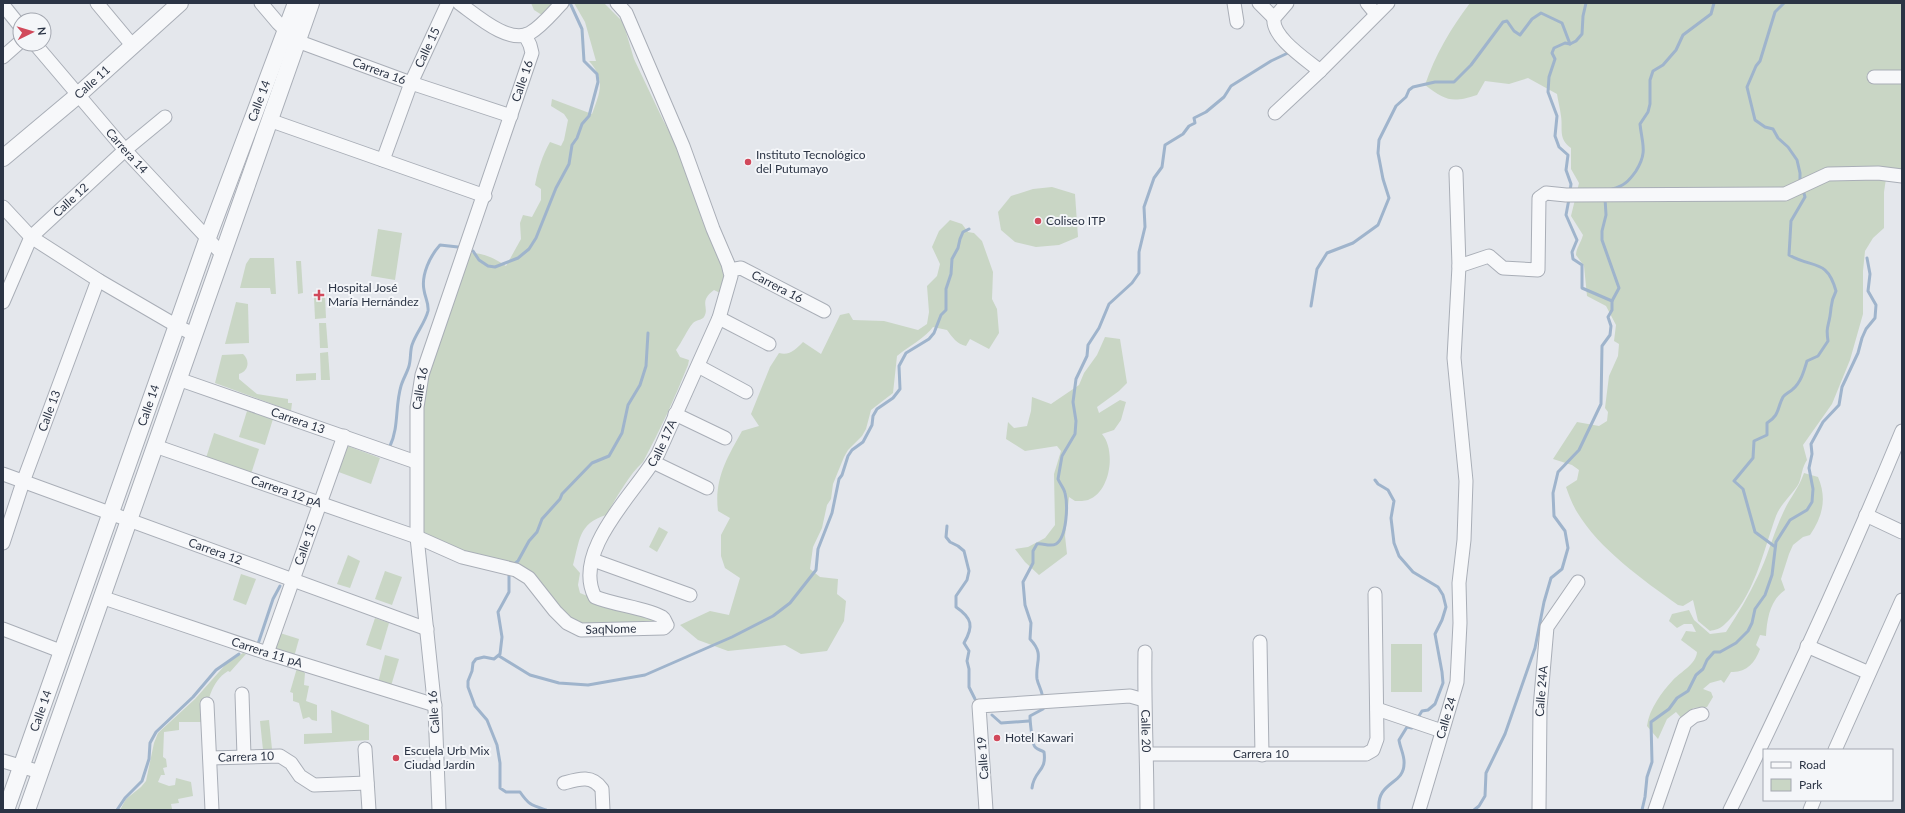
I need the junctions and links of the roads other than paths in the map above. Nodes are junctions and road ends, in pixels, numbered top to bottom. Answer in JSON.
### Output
{"nodes":[{"id":1,"x":97,"y":3,"type":"edge"},
{"id":2,"x":180,"y":3,"type":"edge"},
{"id":3,"x":261,"y":3,"type":"edge"},
{"id":4,"x":296,"y":3,"type":"edge"},
{"id":5,"x":311,"y":3,"type":"edge"},
{"id":6,"x":448,"y":3,"type":"edge"},
{"id":7,"x":459,"y":3,"type":"edge"},
{"id":8,"x":562,"y":3,"type":"edge"},
{"id":9,"x":617,"y":3,"type":"edge"},
{"id":10,"x":1234,"y":3,"type":"edge"},
{"id":11,"x":1259,"y":3,"type":"edge"},
{"id":12,"x":1287,"y":3,"type":"edge"},
{"id":13,"x":1367,"y":3,"type":"edge"},
{"id":14,"x":1388,"y":3,"type":"edge"},
{"id":15,"x":3,"y":5,"type":"edge"},
{"id":16,"x":1376,"y":14,"type":"junction"},
{"id":17,"x":12,"y":16,"type":"edge"},
{"id":18,"x":1274,"y":18,"type":"junction"},
{"id":19,"x":1237,"y":22,"type":"dead end"},
{"id":20,"x":525,"y":35,"type":"junction"},
{"id":21,"x":291,"y":36,"type":"junction"},
{"id":22,"x":132,"y":45,"type":"junction"},
{"id":23,"x":12,"y":49,"type":"edge"},
{"id":24,"x":41,"y":52,"type":"edge"},
{"id":25,"x":3,"y":57,"type":"edge"},
{"id":26,"x":1320,"y":71,"type":"junction"},
{"id":27,"x":1874,"y":77,"type":"dead end"},
{"id":28,"x":1902,"y":77,"type":"edge"},
{"id":29,"x":411,"y":83,"type":"junction"},
{"id":30,"x":77,"y":96,"type":"junction"},
{"id":31,"x":1276,"y":113,"type":"dead end"},
{"id":32,"x":512,"y":116,"type":"junction"},
{"id":33,"x":165,"y":117,"type":"dead end"},
{"id":34,"x":269,"y":120,"type":"junction"},
{"id":35,"x":125,"y":150,"type":"junction"},
{"id":36,"x":3,"y":158,"type":"edge"},
{"id":37,"x":383,"y":160,"type":"junction"},
{"id":38,"x":1456,"y":173,"type":"dead end"},
{"id":39,"x":1902,"y":176,"type":"edge"},
{"id":40,"x":485,"y":196,"type":"junction"},
{"id":41,"x":3,"y":207,"type":"edge"},
{"id":42,"x":31,"y":237,"type":"junction"},
{"id":43,"x":207,"y":240,"type":"junction"},
{"id":44,"x":223,"y":255,"type":"junction"},
{"id":45,"x":1459,"y":266,"type":"junction"},
{"id":46,"x":730,"y":270,"type":"junction"},
{"id":47,"x":98,"y":280,"type":"junction"},
{"id":48,"x":3,"y":302,"type":"edge"},
{"id":49,"x":824,"y":311,"type":"dead end"},
{"id":50,"x":720,"y":318,"type":"junction"},
{"id":51,"x":177,"y":326,"type":"junction"},
{"id":52,"x":195,"y":335,"type":"junction"},
{"id":53,"x":769,"y":344,"type":"dead end"},
{"id":54,"x":698,"y":366,"type":"junction"},
{"id":55,"x":178,"y":379,"type":"junction"},
{"id":56,"x":746,"y":392,"type":"dead end"},
{"id":57,"x":675,"y":414,"type":"junction"},
{"id":58,"x":1902,"y":431,"type":"edge"},
{"id":59,"x":344,"y":436,"type":"junction"},
{"id":60,"x":725,"y":438,"type":"dead end"},
{"id":61,"x":155,"y":446,"type":"junction"},
{"id":62,"x":416,"y":462,"type":"junction"},
{"id":63,"x":653,"y":462,"type":"junction"},
{"id":64,"x":3,"y":474,"type":"edge"},
{"id":65,"x":23,"y":482,"type":"junction"},
{"id":66,"x":707,"y":488,"type":"dead end"},
{"id":67,"x":319,"y":503,"type":"junction"},
{"id":68,"x":110,"y":514,"type":"junction"},
{"id":69,"x":1866,"y":515,"type":"junction"},
{"id":70,"x":128,"y":521,"type":"junction"},
{"id":71,"x":1902,"y":532,"type":"edge"},
{"id":72,"x":417,"y":537,"type":"junction"},
{"id":73,"x":3,"y":543,"type":"edge"},
{"id":74,"x":593,"y":560,"type":"junction"},
{"id":75,"x":292,"y":580,"type":"junction"},
{"id":76,"x":1578,"y":582,"type":"dead end"},
{"id":77,"x":1375,"y":594,"type":"dead end"},
{"id":78,"x":690,"y":595,"type":"dead end"},
{"id":79,"x":101,"y":597,"type":"junction"},
{"id":80,"x":1902,"y":600,"type":"edge"},
{"id":81,"x":3,"y":629,"type":"edge"},
{"id":82,"x":427,"y":629,"type":"junction"},
{"id":83,"x":1260,"y":642,"type":"dead end"},
{"id":84,"x":1807,"y":646,"type":"junction"},
{"id":85,"x":63,"y":652,"type":"junction"},
{"id":86,"x":1145,"y":652,"type":"dead end"},
{"id":87,"x":267,"y":653,"type":"junction"},
{"id":88,"x":1868,"y":673,"type":"junction"},
{"id":89,"x":242,"y":694,"type":"dead end"},
{"id":90,"x":1144,"y":700,"type":"junction"},
{"id":91,"x":207,"y":704,"type":"dead end"},
{"id":92,"x":434,"y":705,"type":"junction"},
{"id":93,"x":1377,"y":710,"type":"junction"},
{"id":94,"x":1702,"y":714,"type":"dead end"},
{"id":95,"x":1442,"y":731,"type":"junction"},
{"id":96,"x":365,"y":749,"type":"dead end"},
{"id":97,"x":1835,"y":749,"type":"edge"},
{"id":98,"x":1147,"y":754,"type":"junction"},
{"id":99,"x":1262,"y":754,"type":"junction"},
{"id":100,"x":244,"y":756,"type":"junction"},
{"id":101,"x":210,"y":758,"type":"junction"},
{"id":102,"x":3,"y":761,"type":"edge"},
{"id":103,"x":23,"y":767,"type":"junction"},
{"id":104,"x":40,"y":772,"type":"junction"},
{"id":105,"x":367,"y":783,"type":"junction"},
{"id":106,"x":564,"y":783,"type":"dead end"},
{"id":107,"x":6,"y":810,"type":"edge"},
{"id":108,"x":27,"y":810,"type":"edge"},
{"id":109,"x":212,"y":810,"type":"edge"},
{"id":110,"x":369,"y":810,"type":"edge"},
{"id":111,"x":439,"y":810,"type":"edge"},
{"id":112,"x":604,"y":810,"type":"edge"},
{"id":113,"x":986,"y":810,"type":"edge"},
{"id":114,"x":1147,"y":810,"type":"edge"},
{"id":115,"x":1419,"y":810,"type":"edge"},
{"id":116,"x":1539,"y":810,"type":"edge"},
{"id":117,"x":1655,"y":810,"type":"edge"},
{"id":118,"x":1730,"y":810,"type":"edge"}],
"edges":[{"from":1,"to":22,"type":"street"},
{"from":2,"to":22,"type":"street","name":"Calle 11"},
{"from":3,"to":21,"type":"street","name":"Carrera 16"},
{"from":4,"to":21,"type":"street","name":"Calle 14"},
{"from":5,"to":21,"type":"street","name":"Calle 14"},
{"from":6,"to":29,"type":"street","name":"Calle 15"},
{"from":7,"to":20,"type":"street"},
{"from":8,"to":20,"type":"street"},
{"from":9,"to":46,"type":"street"},
{"from":10,"to":19,"type":"street"},
{"from":11,"to":18,"type":"street"},
{"from":12,"to":18,"type":"street"},
{"from":13,"to":16,"type":"street"},
{"from":14,"to":16,"type":"street"},
{"from":15,"to":17,"type":"street"},
{"from":16,"to":26,"type":"street"},
{"from":18,"to":26,"type":"street"},
{"from":20,"to":32,"type":"street","name":"Calle 16"},
{"from":21,"to":29,"type":"street","name":"Carrera 16"},
{"from":21,"to":34,"type":"street","name":"Calle 14"},
{"from":21,"to":43,"type":"street","name":"Calle 14"},
{"from":22,"to":30,"type":"street","name":"Calle 11"},
{"from":23,"to":25,"type":"street"},
{"from":24,"to":30,"type":"street","name":"Carrera 14"},
{"from":26,"to":31,"type":"street"},
{"from":27,"to":28,"type":"street"},
{"from":29,"to":32,"type":"street","name":"Carrera 16"},
{"from":29,"to":37,"type":"street","name":"Calle 15"},
{"from":30,"to":35,"type":"street","name":"Carrera 14"},
{"from":30,"to":36,"type":"street","name":"Calle 11"},
{"from":32,"to":40,"type":"street","name":"Calle 16"},
{"from":33,"to":35,"type":"street","name":"Calle 12"},
{"from":34,"to":37,"type":"street"},
{"from":34,"to":44,"type":"street","name":"Calle 14"},
{"from":35,"to":42,"type":"street","name":"Calle 12"},
{"from":35,"to":43,"type":"street","name":"Carrera 14"},
{"from":37,"to":40,"type":"street"},
{"from":38,"to":45,"type":"street","name":"Calle 24"},
{"from":39,"to":45,"type":"street"},
{"from":40,"to":62,"type":"street","name":"Calle 16"},
{"from":41,"to":42,"type":"street"},
{"from":42,"to":47,"type":"street"},
{"from":42,"to":48,"type":"street","name":"Calle 12"},
{"from":43,"to":44,"type":"street","name":"Carrera 14"},
{"from":43,"to":51,"type":"street","name":"Calle 14"},
{"from":44,"to":52,"type":"street","name":"Calle 14"},
{"from":45,"to":95,"type":"street","name":"Calle 24"},
{"from":46,"to":49,"type":"street","name":"Carrera 16"},
{"from":46,"to":50,"type":"street","name":"Calle 17A"},
{"from":47,"to":51,"type":"street"},
{"from":47,"to":65,"type":"street","name":"Calle 13"},
{"from":50,"to":53,"type":"street"},
{"from":50,"to":54,"type":"street","name":"Calle 17A"},
{"from":51,"to":52,"type":"street"},
{"from":51,"to":68,"type":"street","name":"Calle 14"},
{"from":52,"to":55,"type":"street","name":"Calle 14"},
{"from":54,"to":56,"type":"street"},
{"from":54,"to":57,"type":"street","name":"Calle 17A"},
{"from":55,"to":59,"type":"street","name":"Carrera 13"},
{"from":55,"to":61,"type":"street","name":"Calle 14"},
{"from":57,"to":60,"type":"street"},
{"from":57,"to":63,"type":"street","name":"Calle 17A"},
{"from":58,"to":69,"type":"street"},
{"from":59,"to":62,"type":"street","name":"Carrera 13"},
{"from":59,"to":67,"type":"street","name":"Calle 15"},
{"from":61,"to":67,"type":"street","name":"Carrera 12 pA"},
{"from":61,"to":70,"type":"street","name":"Calle 14"},
{"from":62,"to":72,"type":"street","name":"Calle 16"},
{"from":63,"to":66,"type":"street"},
{"from":63,"to":74,"type":"street","name":"Calle 17A"},
{"from":64,"to":65,"type":"street","name":"Carrera 12"},
{"from":65,"to":68,"type":"street","name":"Carrera 12"},
{"from":65,"to":73,"type":"street","name":"Calle 13"},
{"from":67,"to":72,"type":"street","name":"Carrera 12 pA"},
{"from":67,"to":75,"type":"street","name":"Calle 15"},
{"from":68,"to":70,"type":"street","name":"Carrera 12"},
{"from":68,"to":85,"type":"street","name":"Calle 14"},
{"from":69,"to":71,"type":"street"},
{"from":69,"to":84,"type":"street"},
{"from":70,"to":75,"type":"street","name":"Carrera 12"},
{"from":70,"to":79,"type":"street","name":"Calle 14"},
{"from":72,"to":74,"type":"street","name":"SaqNome"},
{"from":72,"to":82,"type":"street","name":"Calle 16"},
{"from":74,"to":78,"type":"street"},
{"from":75,"to":82,"type":"street","name":"Carrera 12"},
{"from":75,"to":87,"type":"street","name":"Calle 15"},
{"from":76,"to":116,"type":"street","name":"Calle 24A"},
{"from":77,"to":93,"type":"street"},
{"from":79,"to":87,"type":"street","name":"Carrera 11 pA"},
{"from":79,"to":104,"type":"street","name":"Calle 14"},
{"from":80,"to":88,"type":"street"},
{"from":81,"to":85,"type":"street"},
{"from":82,"to":92,"type":"street","name":"Calle 16"},
{"from":83,"to":99,"type":"street"},
{"from":84,"to":88,"type":"street"},
{"from":84,"to":118,"type":"street"},
{"from":85,"to":103,"type":"street","name":"Calle 14"},
{"from":86,"to":90,"type":"street","name":"Calle 20"},
{"from":87,"to":92,"type":"street","name":"Carrera 11 pA"},
{"from":88,"to":97,"type":"street"},
{"from":89,"to":100,"type":"street"},
{"from":90,"to":98,"type":"street","name":"Calle 20"},
{"from":90,"to":113,"type":"street","name":"Calle 19"},
{"from":91,"to":101,"type":"street"},
{"from":92,"to":111,"type":"street","name":"Calle 16"},
{"from":93,"to":95,"type":"street"},
{"from":93,"to":99,"type":"street","name":"Carrera 10"},
{"from":94,"to":117,"type":"street"},
{"from":95,"to":115,"type":"street","name":"Calle 24"},
{"from":96,"to":105,"type":"street"},
{"from":98,"to":99,"type":"street","name":"Carrera 10"},
{"from":98,"to":114,"type":"street","name":"Calle 20"},
{"from":100,"to":101,"type":"street","name":"Carrera 10"},
{"from":100,"to":105,"type":"street","name":"Carrera 10"},
{"from":101,"to":109,"type":"street"},
{"from":102,"to":103,"type":"street"},
{"from":103,"to":104,"type":"street"},
{"from":103,"to":107,"type":"street","name":"Calle 14"},
{"from":104,"to":108,"type":"street","name":"Calle 14"},
{"from":105,"to":110,"type":"street"},
{"from":106,"to":112,"type":"street"}]}
